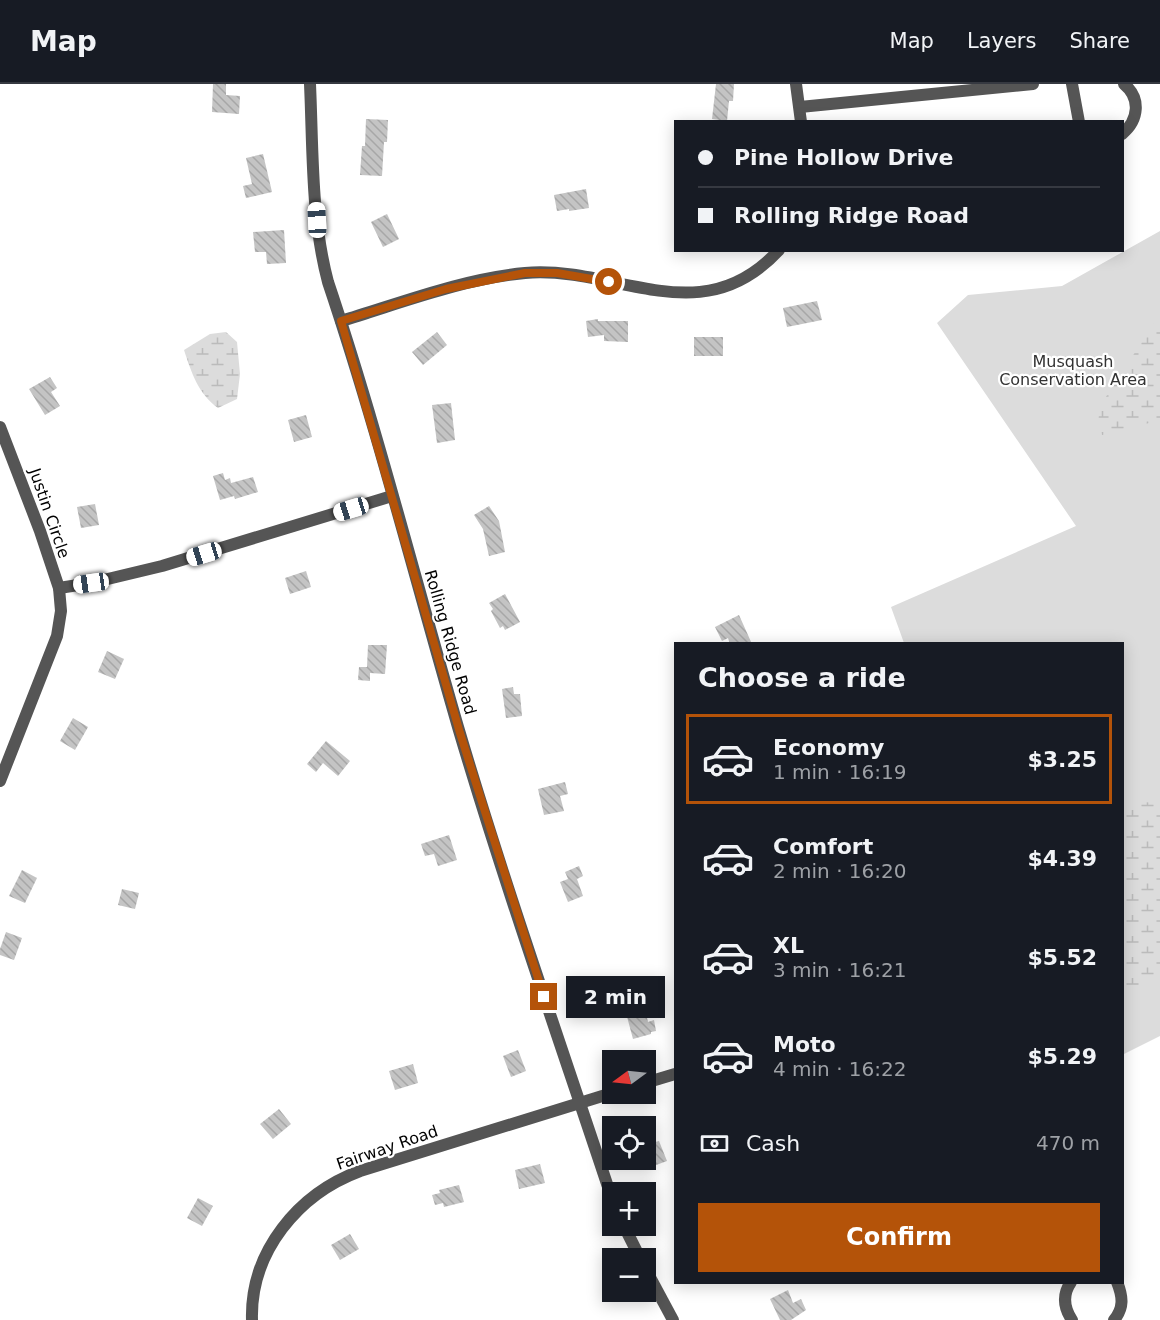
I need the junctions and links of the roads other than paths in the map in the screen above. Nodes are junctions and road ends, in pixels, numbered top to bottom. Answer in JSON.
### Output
{"nodes":[{"id":1,"x":310,"y":84,"type":"edge"},
{"id":2,"x":796,"y":84,"type":"edge"},
{"id":3,"x":1033,"y":84,"type":"edge"},
{"id":4,"x":1072,"y":84,"type":"edge"},
{"id":5,"x":1124,"y":84,"type":"edge"},
{"id":6,"x":800,"y":107,"type":"junction"},
{"id":7,"x":801,"y":120,"type":"edge"},
{"id":8,"x":1079,"y":120,"type":"edge"},
{"id":9,"x":1124,"y":132,"type":"edge"},
{"id":10,"x":777,"y":252,"type":"edge"},
{"id":11,"x":341,"y":321,"type":"junction"},
{"id":12,"x":0,"y":427,"type":"edge"},
{"id":13,"x":392,"y":496,"type":"junction"},
{"id":14,"x":59,"y":588,"type":"junction"},
{"id":15,"x":0,"y":781,"type":"edge"},
{"id":16,"x":674,"y":1074,"type":"edge"},
{"id":17,"x":656,"y":1080,"type":"edge"},
{"id":18,"x":602,"y":1096,"type":"edge"},
{"id":19,"x":580,"y":1103,"type":"junction"},
{"id":20,"x":606,"y":1182,"type":"edge"},
{"id":21,"x":1070,"y":1284,"type":"edge"},
{"id":22,"x":1118,"y":1284,"type":"edge"},
{"id":23,"x":656,"y":1288,"type":"edge"},
{"id":24,"x":252,"y":1320,"type":"edge"},
{"id":25,"x":673,"y":1320,"type":"edge"},
{"id":26,"x":1072,"y":1320,"type":"edge"},
{"id":27,"x":1114,"y":1320,"type":"edge"}],
"edges":[{"from":1,"to":11,"type":"street","name":"Rolling Ridge Road"},
{"from":2,"to":6,"type":"street"},
{"from":3,"to":6,"type":"street"},
{"from":4,"to":8,"type":"street"},
{"from":5,"to":9,"type":"street"},
{"from":6,"to":7,"type":"street"},
{"from":10,"to":11,"type":"street"},
{"from":11,"to":13,"type":"street","name":"Rolling Ridge Road"},
{"from":12,"to":14,"type":"street","name":"Justin Circle"},
{"from":13,"to":14,"type":"street"},
{"from":13,"to":19,"type":"street","name":"Rolling Ridge Road"},
{"from":14,"to":15,"type":"street","name":"Justin Circle"},
{"from":16,"to":17,"type":"street"},
{"from":18,"to":19,"type":"street","name":"Fairway Road"},
{"from":19,"to":20,"type":"street","name":"Rolling Ridge Road"},
{"from":19,"to":24,"type":"street","name":"Fairway Road"},
{"from":21,"to":26,"type":"street"},
{"from":22,"to":27,"type":"street"},
{"from":23,"to":25,"type":"street"}]}
